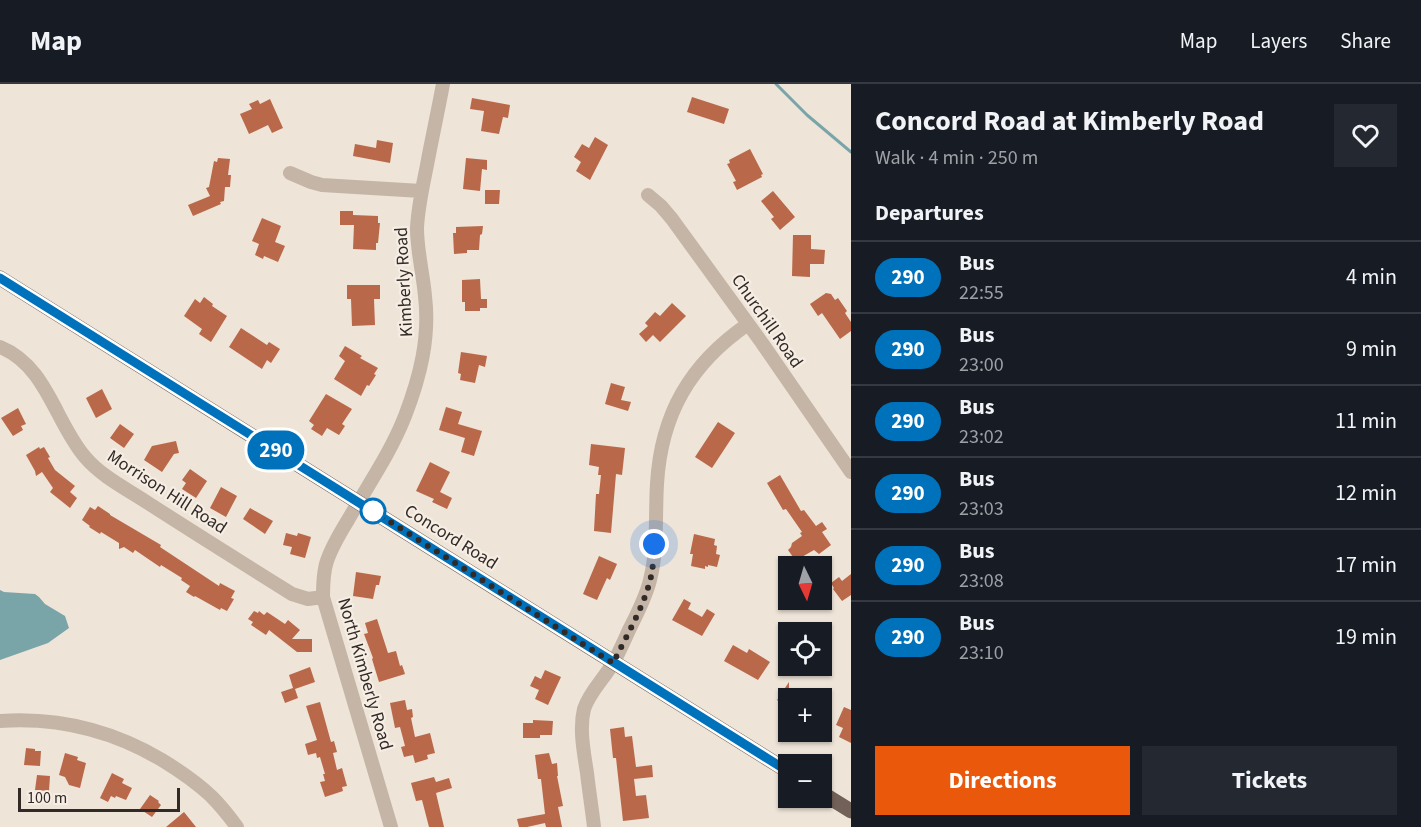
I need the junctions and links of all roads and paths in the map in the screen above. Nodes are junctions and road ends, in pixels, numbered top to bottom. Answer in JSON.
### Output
{"nodes":[{"id":1,"x":443,"y":84,"type":"edge"},
{"id":2,"x":290,"y":173,"type":"dead end"},
{"id":3,"x":422,"y":191,"type":"junction"},
{"id":4,"x":648,"y":195,"type":"dead end"},
{"id":5,"x":0,"y":278,"type":"edge"},
{"id":6,"x":748,"y":324,"type":"junction"},
{"id":7,"x":0,"y":347,"type":"edge"},
{"id":8,"x":851,"y":472,"type":"edge"},
{"id":9,"x":358,"y":502,"type":"junction"},
{"id":10,"x":323,"y":597,"type":"junction"},
{"id":11,"x":613,"y":663,"type":"junction"},
{"id":12,"x":0,"y":721,"type":"edge"},
{"id":13,"x":778,"y":765,"type":"edge"},
{"id":14,"x":832,"y":799,"type":"edge"},
{"id":15,"x":851,"y":811,"type":"edge"},
{"id":16,"x":237,"y":827,"type":"edge"},
{"id":17,"x":391,"y":827,"type":"edge"},
{"id":18,"x":594,"y":827,"type":"edge"}],
"edges":[{"from":1,"to":3,"type":"street","name":"Kimberly Road"},
{"from":2,"to":3,"type":"street"},
{"from":3,"to":9,"type":"street","name":"Kimberly Road"},
{"from":4,"to":6,"type":"street","name":"Churchill Road"},
{"from":5,"to":9,"type":"main road","name":"Concord Road"},
{"from":6,"to":8,"type":"street","name":"Churchill Road"},
{"from":6,"to":11,"type":"street"},
{"from":7,"to":10,"type":"street","name":"Morrison Hill Road"},
{"from":9,"to":10,"type":"street","name":"North Kimberly Road"},
{"from":9,"to":11,"type":"main road","name":"Concord Road"},
{"from":10,"to":17,"type":"street","name":"North Kimberly Road"},
{"from":11,"to":13,"type":"main road","name":"Concord Road"},
{"from":11,"to":18,"type":"street"},
{"from":12,"to":16,"type":"street"},
{"from":14,"to":15,"type":"main road"}]}
